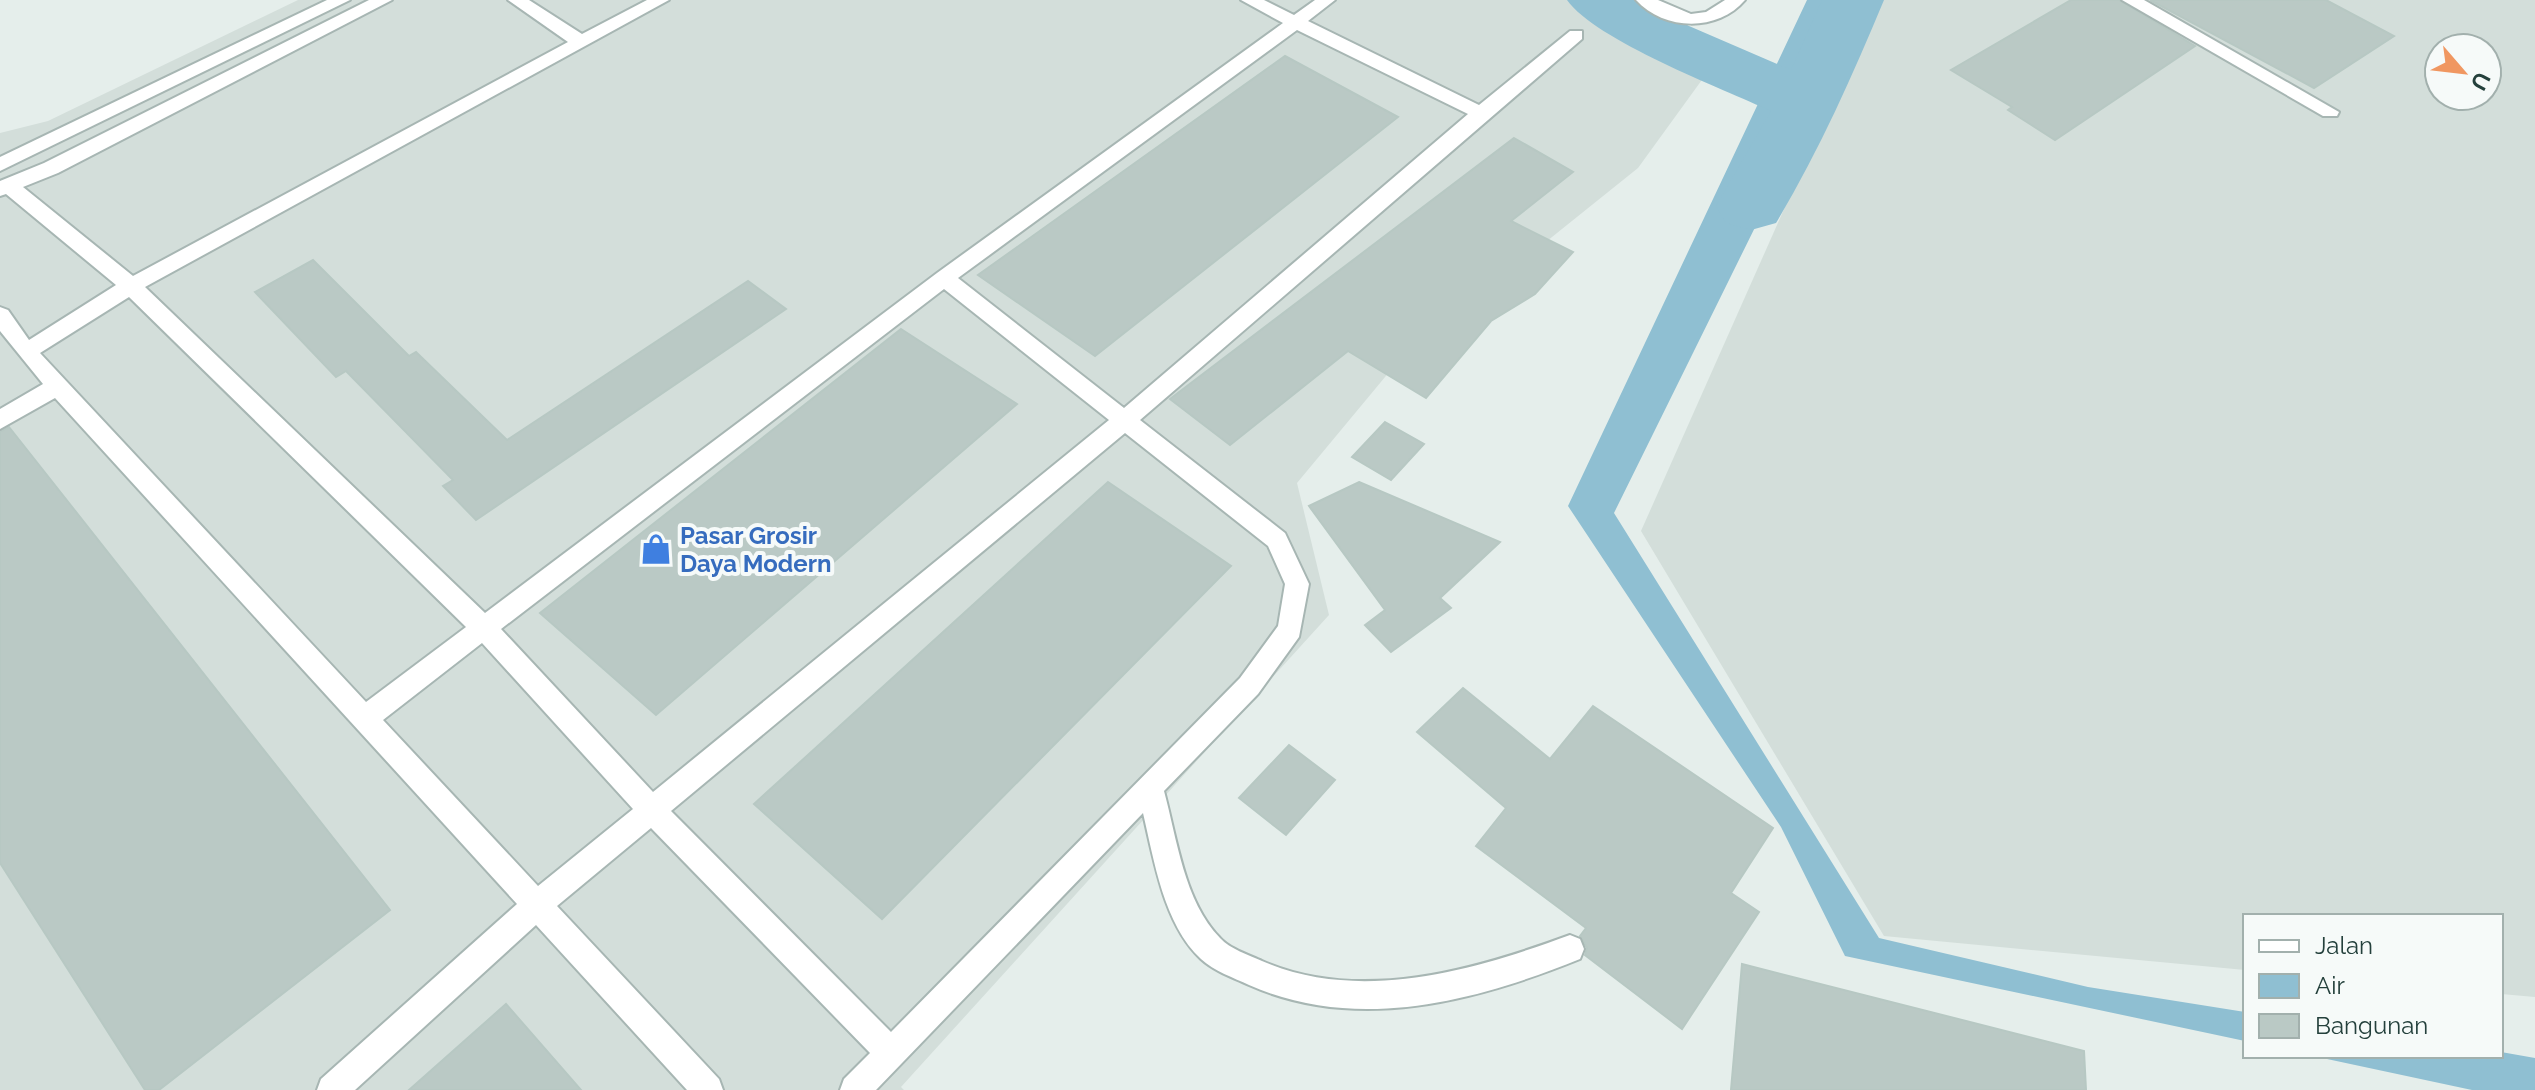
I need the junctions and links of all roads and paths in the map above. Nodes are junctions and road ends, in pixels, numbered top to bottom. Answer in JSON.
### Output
{"nodes":[{"id":1,"x":341,"y":0,"type":"edge"},
{"id":2,"x":383,"y":0,"type":"edge"},
{"id":3,"x":517,"y":0,"type":"edge"},
{"id":4,"x":660,"y":0,"type":"edge"},
{"id":5,"x":1250,"y":0,"type":"edge"},
{"id":6,"x":1326,"y":0,"type":"edge"},
{"id":7,"x":1645,"y":0,"type":"edge"},
{"id":8,"x":1736,"y":0,"type":"edge"},
{"id":9,"x":2131,"y":0,"type":"edge"},
{"id":10,"x":1297,"y":23,"type":"junction"},
{"id":11,"x":1576,"y":35,"type":"dead end"},
{"id":12,"x":581,"y":42,"type":"junction"},
{"id":13,"x":2330,"y":112,"type":"dead end"},
{"id":14,"x":1481,"y":113,"type":"junction"},
{"id":15,"x":3,"y":180,"type":"edge"},
{"id":16,"x":944,"y":278,"type":"junction"},
{"id":17,"x":131,"y":286,"type":"junction"},
{"id":18,"x":0,"y":315,"type":"edge"},
{"id":19,"x":26,"y":352,"type":"junction"},
{"id":20,"x":58,"y":386,"type":"junction"},
{"id":21,"x":1126,"y":419,"type":"junction"},
{"id":22,"x":0,"y":420,"type":"edge"},
{"id":23,"x":483,"y":627,"type":"junction"},
{"id":24,"x":364,"y":719,"type":"junction"},
{"id":25,"x":1150,"y":788,"type":"junction"},
{"id":26,"x":654,"y":812,"type":"junction"},
{"id":27,"x":536,"y":906,"type":"junction"},
{"id":28,"x":1570,"y":949,"type":"dead end"},
{"id":29,"x":891,"y":1054,"type":"junction"},
{"id":30,"x":332,"y":1090,"type":"edge"},
{"id":31,"x":708,"y":1090,"type":"edge"},
{"id":32,"x":855,"y":1090,"type":"edge"}],
"edges":[{"from":1,"to":15,"type":"street"},
{"from":2,"to":15,"type":"street"},
{"from":3,"to":12,"type":"street"},
{"from":4,"to":12,"type":"street"},
{"from":5,"to":10,"type":"street"},
{"from":6,"to":10,"type":"street"},
{"from":7,"to":8,"type":"street"},
{"from":9,"to":13,"type":"street"},
{"from":10,"to":14,"type":"street"},
{"from":10,"to":16,"type":"street"},
{"from":11,"to":14,"type":"street"},
{"from":12,"to":17,"type":"street"},
{"from":14,"to":21,"type":"street"},
{"from":15,"to":17,"type":"street"},
{"from":16,"to":21,"type":"street"},
{"from":16,"to":23,"type":"street"},
{"from":17,"to":19,"type":"street"},
{"from":17,"to":23,"type":"street"},
{"from":18,"to":19,"type":"street"},
{"from":19,"to":20,"type":"street"},
{"from":20,"to":22,"type":"street"},
{"from":20,"to":24,"type":"street"},
{"from":21,"to":25,"type":"street"},
{"from":21,"to":26,"type":"street"},
{"from":23,"to":24,"type":"street"},
{"from":23,"to":26,"type":"street"},
{"from":24,"to":27,"type":"street"},
{"from":25,"to":28,"type":"street"},
{"from":25,"to":29,"type":"street"},
{"from":26,"to":27,"type":"street"},
{"from":26,"to":29,"type":"street"},
{"from":27,"to":30,"type":"street"},
{"from":27,"to":31,"type":"street"},
{"from":29,"to":32,"type":"street"}]}
